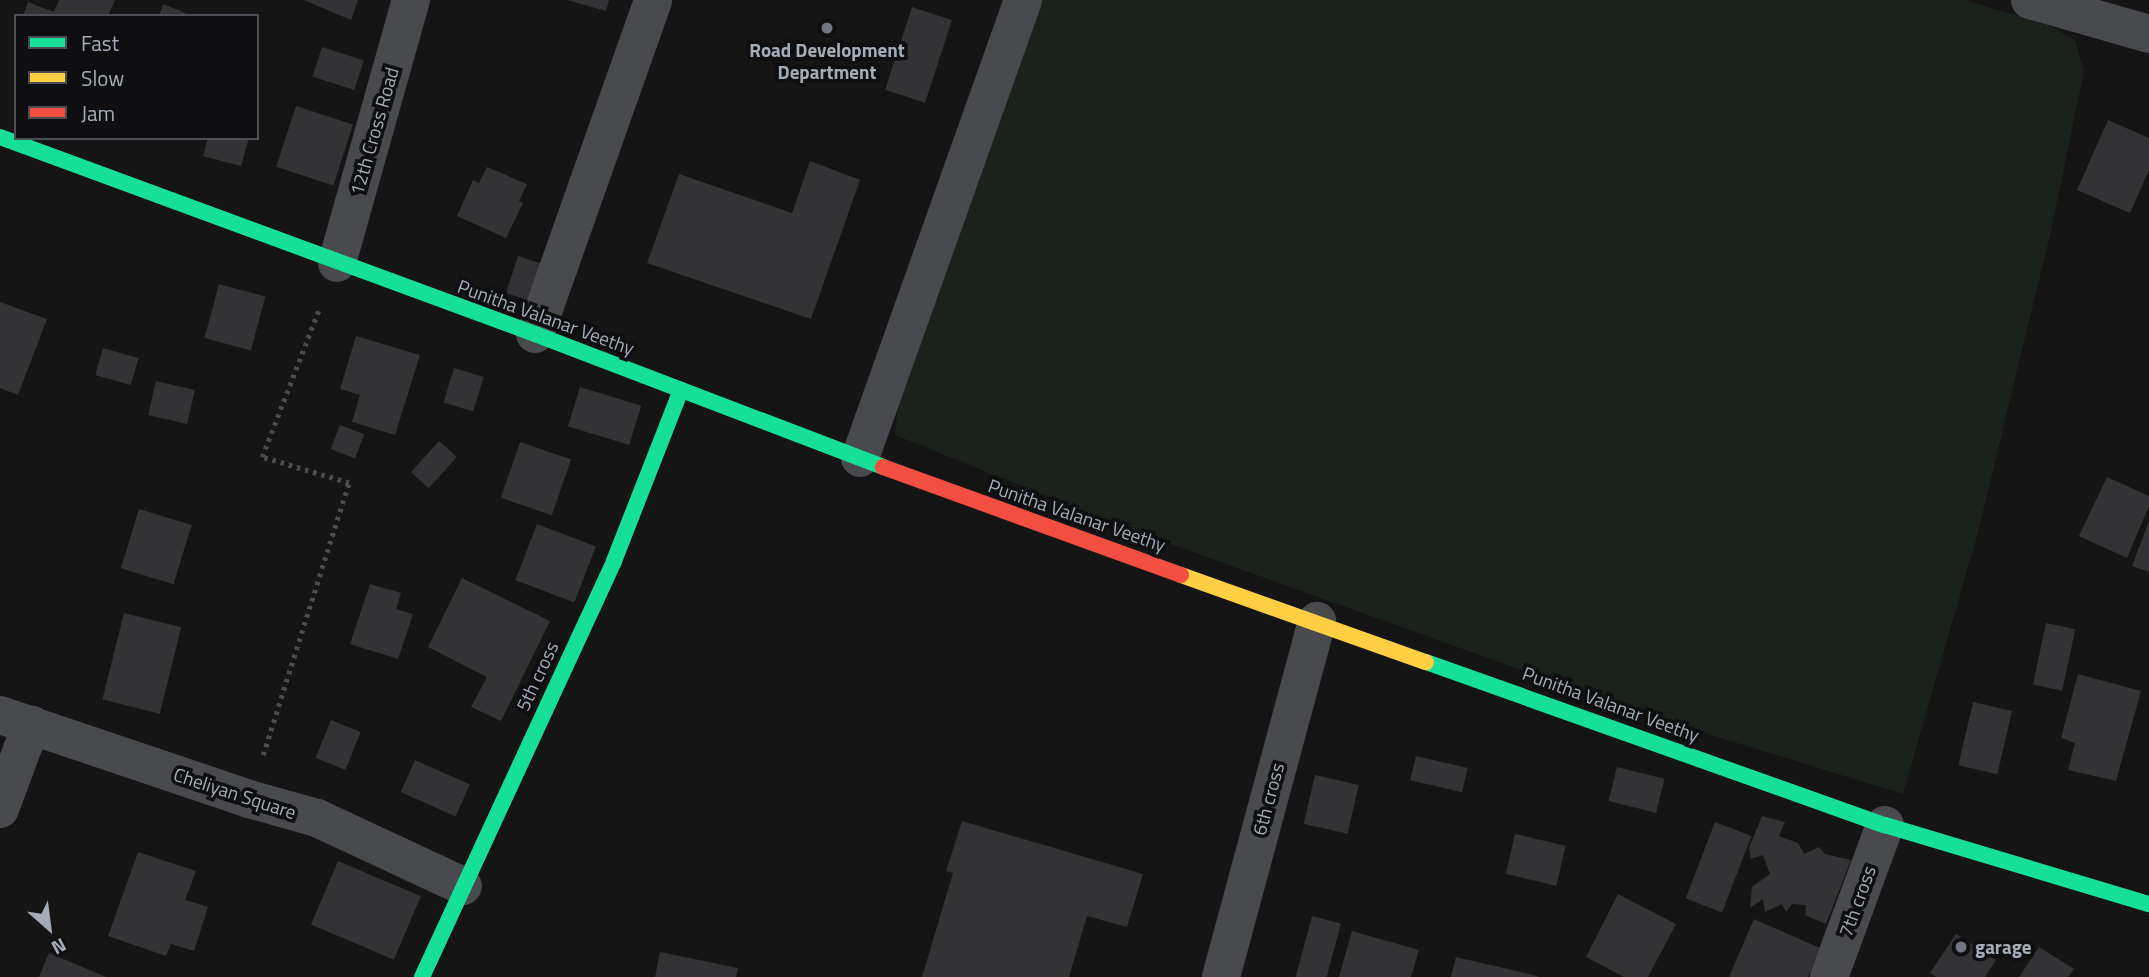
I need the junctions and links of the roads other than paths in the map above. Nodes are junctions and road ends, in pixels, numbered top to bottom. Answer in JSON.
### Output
{"nodes":[{"id":1,"x":411,"y":0,"type":"edge"},
{"id":2,"x":653,"y":0,"type":"edge"},
{"id":3,"x":1023,"y":0,"type":"edge"},
{"id":4,"x":2030,"y":0,"type":"edge"},
{"id":5,"x":2149,"y":34,"type":"edge"},
{"id":6,"x":0,"y":136,"type":"edge"},
{"id":7,"x":337,"y":262,"type":"junction"},
{"id":8,"x":535,"y":334,"type":"junction"},
{"id":9,"x":681,"y":390,"type":"junction"},
{"id":10,"x":860,"y":458,"type":"junction"},
{"id":11,"x":1317,"y":621,"type":"junction"},
{"id":12,"x":15,"y":720,"type":"edge"},
{"id":13,"x":0,"y":809,"type":"edge"},
{"id":14,"x":1885,"y":825,"type":"junction"},
{"id":15,"x":463,"y":886,"type":"junction"},
{"id":16,"x":2149,"y":904,"type":"edge"},
{"id":17,"x":422,"y":977,"type":"edge"},
{"id":18,"x":1221,"y":977,"type":"edge"},
{"id":19,"x":1829,"y":977,"type":"edge"}],
"edges":[{"from":1,"to":7,"type":"street","name":"12th Cross Road"},
{"from":2,"to":8,"type":"street"},
{"from":3,"to":10,"type":"street"},
{"from":4,"to":5,"type":"street"},
{"from":6,"to":7,"type":"street","name":"Punitha Valanar Veethy"},
{"from":7,"to":8,"type":"street","name":"Punitha Valanar Veethy"},
{"from":8,"to":9,"type":"street","name":"Punitha Valanar Veethy"},
{"from":9,"to":10,"type":"street","name":"Punitha Valanar Veethy"},
{"from":9,"to":15,"type":"street","name":"5th cross"},
{"from":10,"to":11,"type":"street","name":"Punitha Valanar Veethy"},
{"from":11,"to":14,"type":"street","name":"Punitha Valanar Veethy"},
{"from":11,"to":18,"type":"street","name":"6th cross"},
{"from":12,"to":13,"type":"street"},
{"from":12,"to":15,"type":"street","name":"Cheliyan Square"},
{"from":14,"to":16,"type":"street","name":"Punitha Valanar Veethy"},
{"from":14,"to":19,"type":"street","name":"7th cross"},
{"from":15,"to":17,"type":"street","name":"5th cross"}]}
